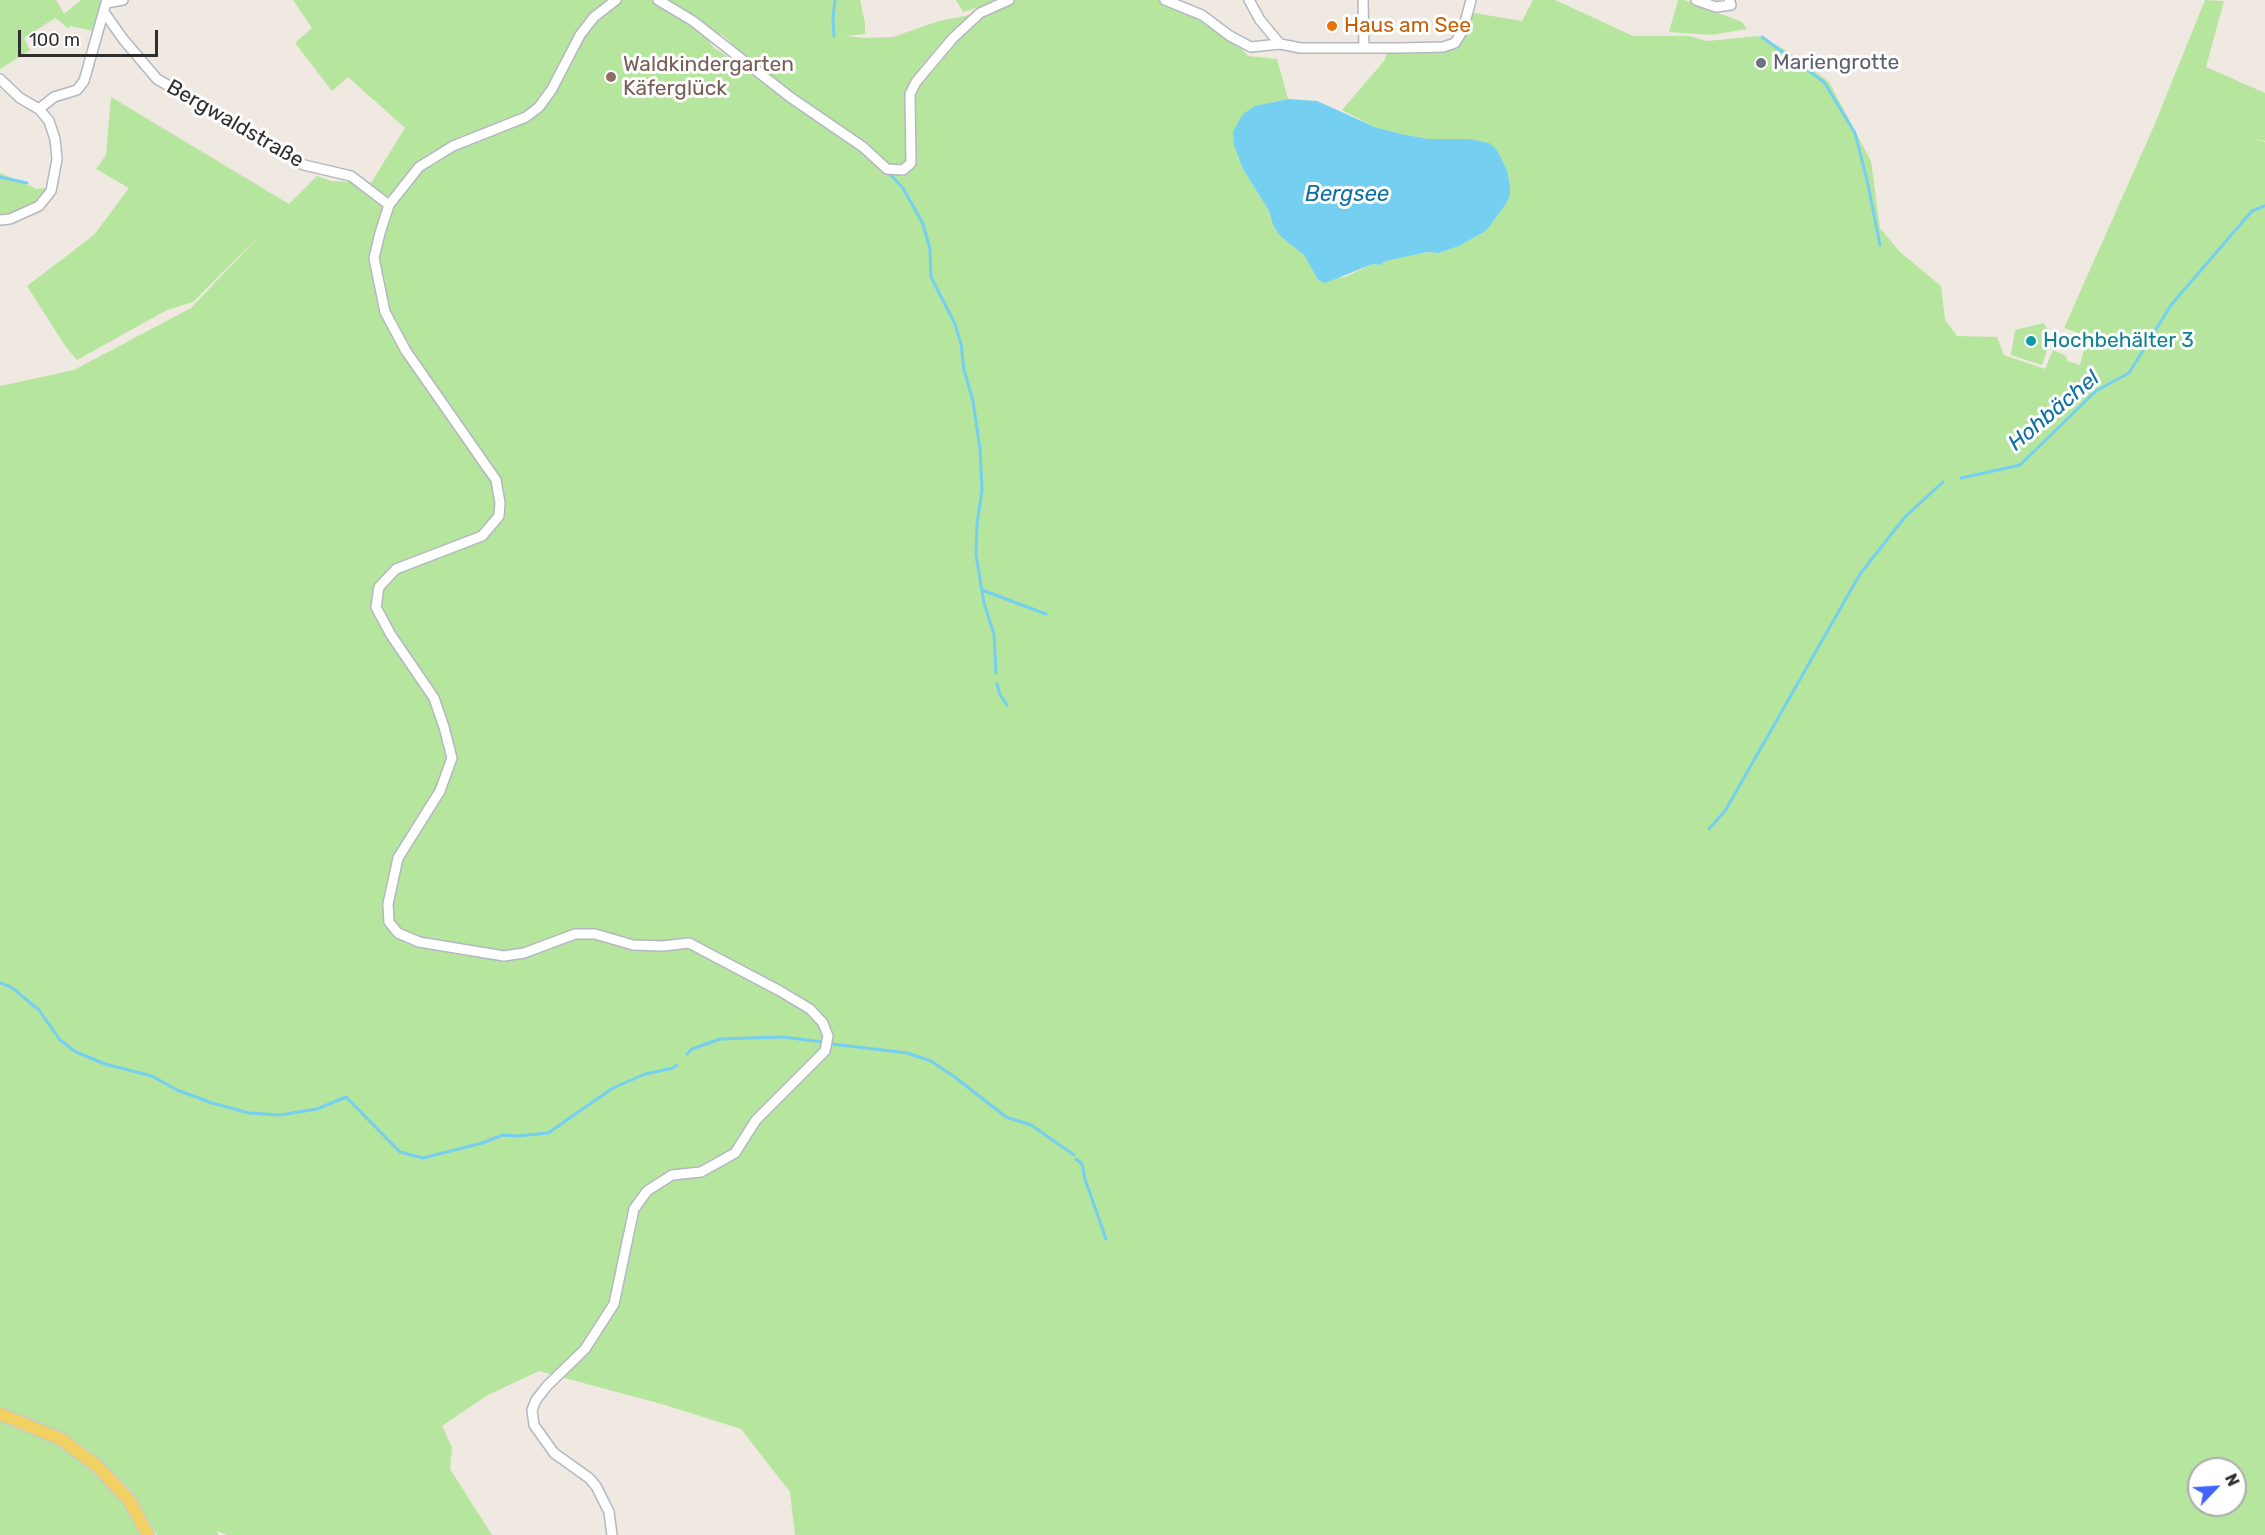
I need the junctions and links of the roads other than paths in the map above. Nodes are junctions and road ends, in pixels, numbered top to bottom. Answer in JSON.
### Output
{"nodes":[{"id":1,"x":123,"y":0,"type":"edge"},
{"id":2,"x":616,"y":0,"type":"edge"},
{"id":3,"x":658,"y":0,"type":"edge"},
{"id":4,"x":1009,"y":0,"type":"edge"},
{"id":5,"x":1166,"y":0,"type":"edge"},
{"id":6,"x":1249,"y":0,"type":"edge"},
{"id":7,"x":1363,"y":0,"type":"edge"},
{"id":8,"x":1471,"y":0,"type":"edge"},
{"id":9,"x":1696,"y":0,"type":"edge"},
{"id":10,"x":1730,"y":2,"type":"edge"},
{"id":11,"x":104,"y":12,"type":"junction"},
{"id":12,"x":1280,"y":44,"type":"junction"},
{"id":13,"x":1364,"y":48,"type":"junction"},
{"id":14,"x":0,"y":79,"type":"edge"},
{"id":15,"x":39,"y":109,"type":"junction"},
{"id":16,"x":389,"y":205,"type":"junction"},
{"id":17,"x":0,"y":220,"type":"edge"},
{"id":18,"x":0,"y":1414,"type":"edge"},
{"id":19,"x":148,"y":1535,"type":"edge"},
{"id":20,"x":612,"y":1535,"type":"edge"}],
"edges":[{"from":1,"to":11,"type":"street"},
{"from":2,"to":16,"type":"street"},
{"from":3,"to":4,"type":"street"},
{"from":5,"to":12,"type":"street"},
{"from":6,"to":12,"type":"street"},
{"from":7,"to":13,"type":"street"},
{"from":8,"to":13,"type":"street"},
{"from":9,"to":10,"type":"street"},
{"from":11,"to":15,"type":"street"},
{"from":11,"to":16,"type":"street","name":"Bergwaldstraße"},
{"from":12,"to":13,"type":"street"},
{"from":14,"to":15,"type":"street"},
{"from":15,"to":17,"type":"street"},
{"from":16,"to":20,"type":"street"},
{"from":18,"to":19,"type":"main road"}]}
